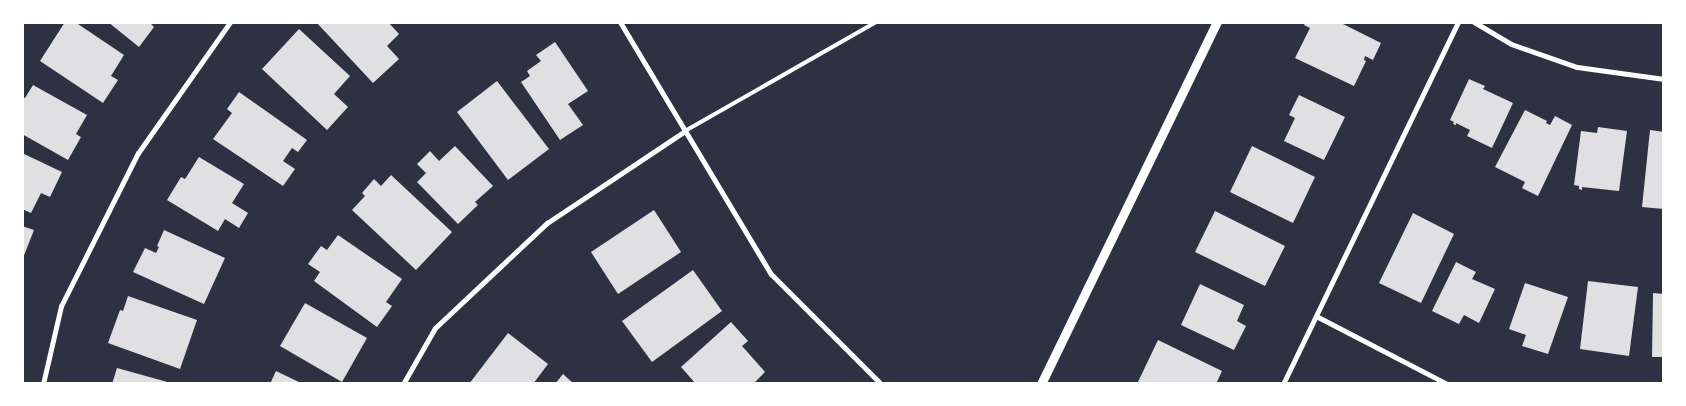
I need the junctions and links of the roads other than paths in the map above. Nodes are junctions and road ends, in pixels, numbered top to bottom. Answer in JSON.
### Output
{"nodes":[{"id":1,"x":230,"y":22,"type":"edge"},
{"id":2,"x":620,"y":22,"type":"edge"},
{"id":3,"x":876,"y":22,"type":"edge"},
{"id":4,"x":1217,"y":22,"type":"edge"},
{"id":5,"x":1458,"y":22,"type":"edge"},
{"id":6,"x":1474,"y":22,"type":"edge"},
{"id":7,"x":1664,"y":79,"type":"edge"},
{"id":8,"x":685,"y":131,"type":"junction"},
{"id":9,"x":1316,"y":316,"type":"junction"},
{"id":10,"x":43,"y":384,"type":"edge"},
{"id":11,"x":403,"y":384,"type":"edge"},
{"id":12,"x":881,"y":384,"type":"edge"},
{"id":13,"x":1041,"y":384,"type":"edge"},
{"id":14,"x":1283,"y":384,"type":"edge"},
{"id":15,"x":1447,"y":384,"type":"edge"}],
"edges":[{"from":1,"to":10,"type":"street"},
{"from":2,"to":8,"type":"street"},
{"from":3,"to":8,"type":"lane"},
{"from":4,"to":13,"type":"street"},
{"from":5,"to":9,"type":"street"},
{"from":6,"to":7,"type":"street"},
{"from":8,"to":11,"type":"street"},
{"from":8,"to":12,"type":"street"},
{"from":9,"to":14,"type":"street"},
{"from":9,"to":15,"type":"street"}]}
